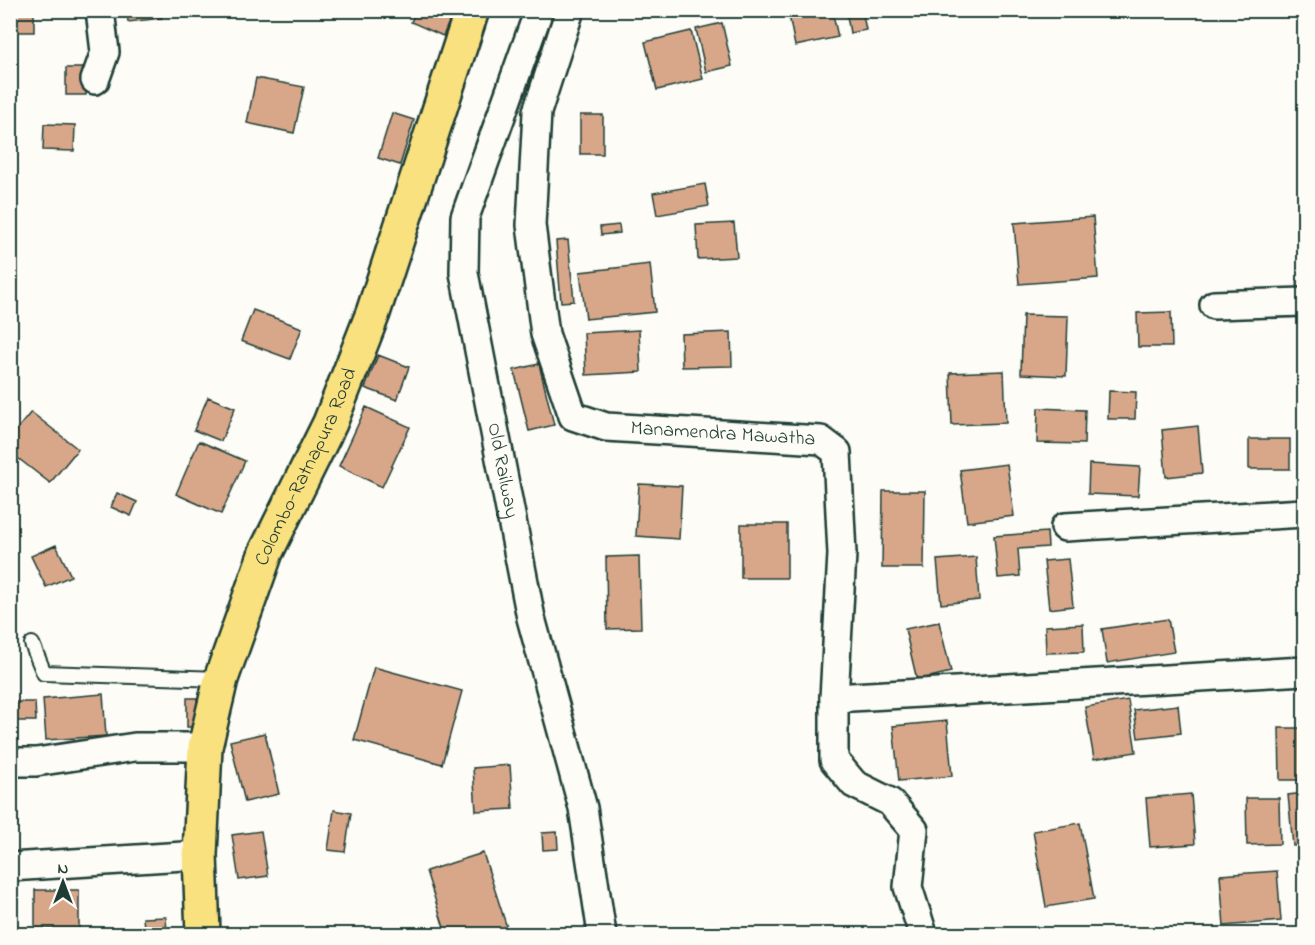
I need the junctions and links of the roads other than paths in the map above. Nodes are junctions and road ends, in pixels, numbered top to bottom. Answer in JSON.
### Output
{"nodes":[{"id":1,"x":100,"y":10,"type":"edge"},
{"id":2,"x":472,"y":10,"type":"edge"},
{"id":3,"x":539,"y":10,"type":"edge"},
{"id":4,"x":570,"y":11,"type":"edge"},
{"id":5,"x":95,"y":80,"type":"dead end"},
{"id":6,"x":1305,"y":302,"type":"edge"},
{"id":7,"x":1214,"y":305,"type":"dead end"},
{"id":8,"x":1305,"y":513,"type":"edge"},
{"id":9,"x":1065,"y":527,"type":"dead end"},
{"id":10,"x":32,"y":644,"type":"dead end"},
{"id":11,"x":1305,"y":671,"type":"edge"},
{"id":12,"x":221,"y":679,"type":"junction"},
{"id":13,"x":834,"y":698,"type":"junction"},
{"id":14,"x":206,"y":747,"type":"junction"},
{"id":15,"x":10,"y":762,"type":"edge"},
{"id":16,"x":200,"y":855,"type":"junction"},
{"id":17,"x":10,"y":867,"type":"edge"},
{"id":18,"x":203,"y":934,"type":"edge"},
{"id":19,"x":602,"y":934,"type":"edge"},
{"id":20,"x":923,"y":934,"type":"edge"}],
"edges":[{"from":1,"to":5,"type":"street"},
{"from":2,"to":12,"type":"highway","name":"Colombo-Ratnapura Road"},
{"from":3,"to":19,"type":"street","name":"Old Railway"},
{"from":4,"to":13,"type":"street","name":"Manamendra Mawatha"},
{"from":6,"to":7,"type":"street"},
{"from":8,"to":9,"type":"street"},
{"from":10,"to":12,"type":"lane"},
{"from":11,"to":13,"type":"street"},
{"from":12,"to":14,"type":"highway","name":"Colombo-Ratnapura Road"},
{"from":13,"to":20,"type":"street","name":"Manamendra Mawatha"},
{"from":14,"to":15,"type":"street"},
{"from":14,"to":16,"type":"highway","name":"Colombo-Ratnapura Road"},
{"from":16,"to":17,"type":"street"},
{"from":16,"to":18,"type":"highway","name":"Colombo-Ratnapura Road"}]}
